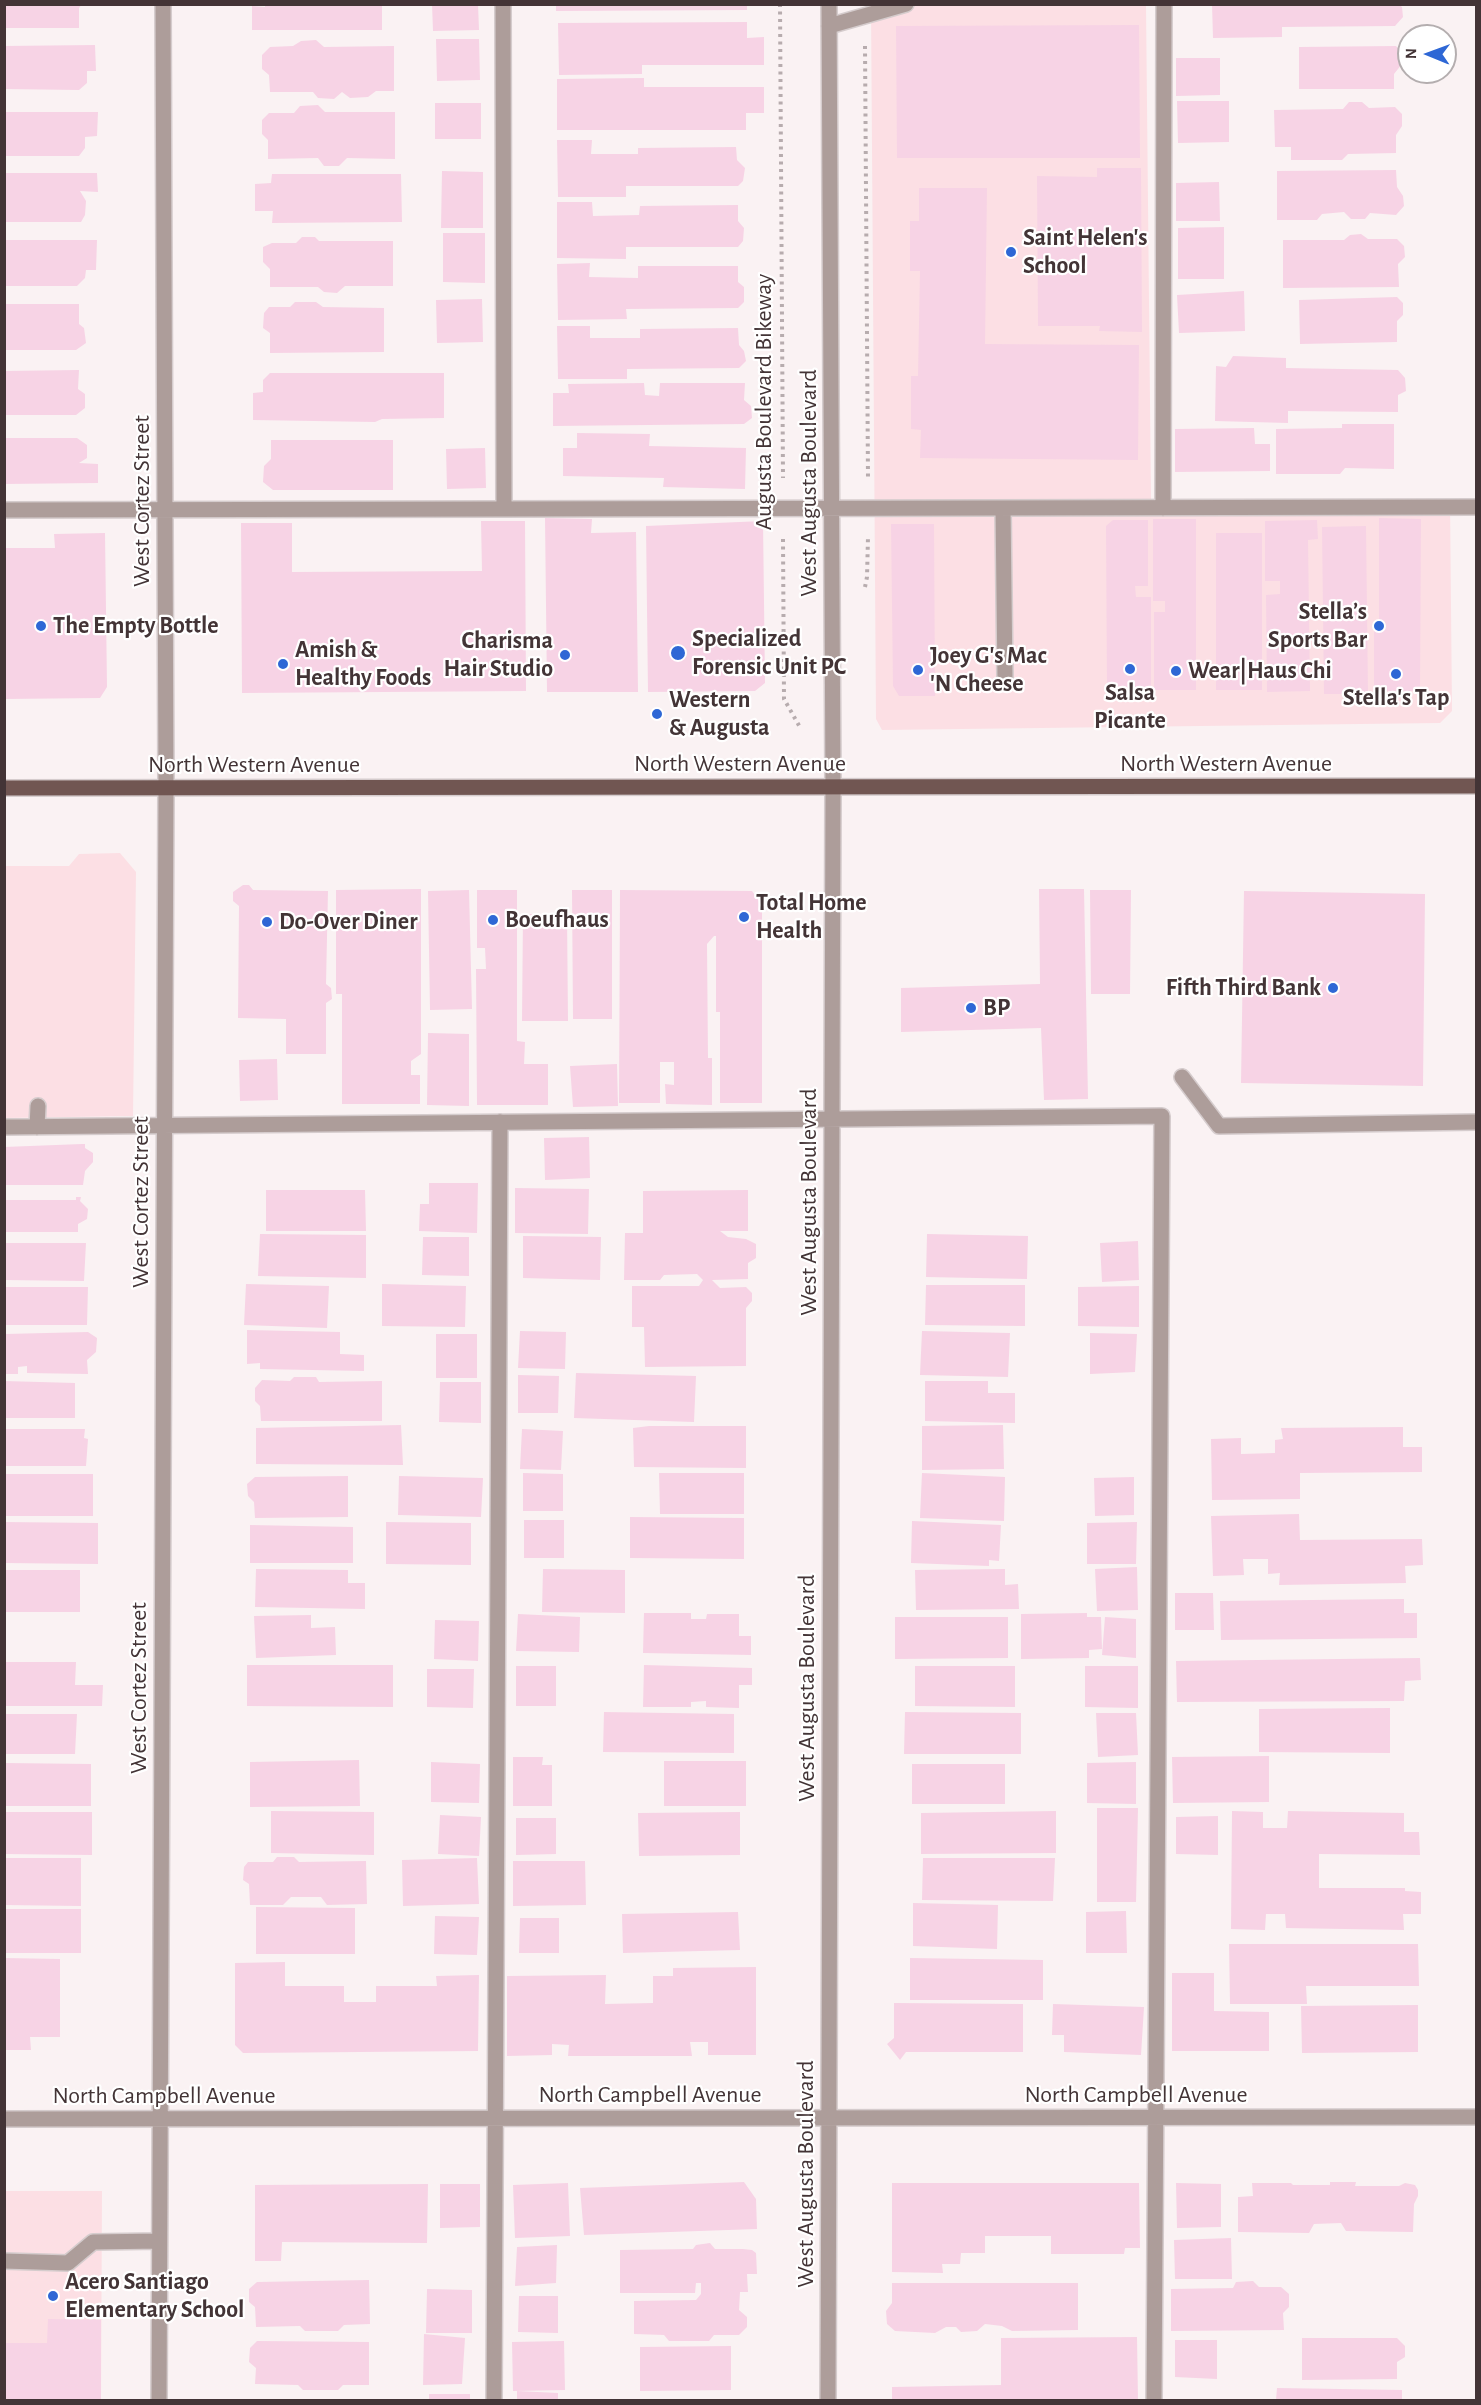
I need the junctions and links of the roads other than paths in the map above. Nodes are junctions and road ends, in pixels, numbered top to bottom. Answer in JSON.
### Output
{"nodes":[{"id":1,"x":163,"y":4,"type":"edge"},
{"id":2,"x":503,"y":4,"type":"edge"},
{"id":3,"x":829,"y":4,"type":"edge"},
{"id":4,"x":906,"y":4,"type":"edge"},
{"id":5,"x":1164,"y":4,"type":"edge"},
{"id":6,"x":829,"y":26,"type":"junction"},
{"id":7,"x":1476,"y":507,"type":"edge"},
{"id":8,"x":832,"y":508,"type":"junction"},
{"id":9,"x":1003,"y":508,"type":"junction"},
{"id":10,"x":1163,"y":508,"type":"junction"},
{"id":11,"x":504,"y":509,"type":"junction"},
{"id":12,"x":4,"y":510,"type":"edge"},
{"id":13,"x":165,"y":510,"type":"junction"},
{"id":14,"x":1005,"y":679,"type":"dead end"},
{"id":15,"x":1476,"y":786,"type":"edge"},
{"id":16,"x":833,"y":787,"type":"junction"},
{"id":17,"x":4,"y":788,"type":"edge"},
{"id":18,"x":166,"y":788,"type":"junction"},
{"id":19,"x":1182,"y":1077,"type":"dead end"},
{"id":20,"x":38,"y":1106,"type":"dead end"},
{"id":21,"x":832,"y":1119,"type":"junction"},
{"id":22,"x":500,"y":1122,"type":"junction"},
{"id":23,"x":1476,"y":1122,"type":"edge"},
{"id":24,"x":164,"y":1125,"type":"junction"},
{"id":25,"x":4,"y":1127,"type":"edge"},
{"id":26,"x":37,"y":1127,"type":"junction"},
{"id":27,"x":1155,"y":2117,"type":"junction"},
{"id":28,"x":1476,"y":2117,"type":"edge"},
{"id":29,"x":160,"y":2118,"type":"junction"},
{"id":30,"x":495,"y":2118,"type":"junction"},
{"id":31,"x":828,"y":2118,"type":"junction"},
{"id":32,"x":4,"y":2119,"type":"edge"},
{"id":33,"x":159,"y":2241,"type":"junction"},
{"id":34,"x":4,"y":2261,"type":"edge"},
{"id":35,"x":159,"y":2400,"type":"edge"},
{"id":36,"x":494,"y":2400,"type":"edge"},
{"id":37,"x":828,"y":2400,"type":"edge"},
{"id":38,"x":1154,"y":2400,"type":"edge"}],
"edges":[{"from":1,"to":13,"type":"street","name":"West Cortez Street"},
{"from":2,"to":11,"type":"street"},
{"from":3,"to":6,"type":"street","name":"West Augusta Boulevard"},
{"from":4,"to":6,"type":"street"},
{"from":5,"to":10,"type":"street"},
{"from":6,"to":8,"type":"street","name":"West Augusta Boulevard"},
{"from":7,"to":10,"type":"street"},
{"from":8,"to":9,"type":"street"},
{"from":8,"to":11,"type":"street"},
{"from":8,"to":16,"type":"street","name":"West Augusta Boulevard"},
{"from":9,"to":10,"type":"street"},
{"from":9,"to":14,"type":"street"},
{"from":11,"to":13,"type":"street"},
{"from":12,"to":13,"type":"street"},
{"from":13,"to":18,"type":"street","name":"West Cortez Street"},
{"from":15,"to":16,"type":"main road","name":"North Western Avenue"},
{"from":16,"to":18,"type":"main road","name":"North Western Avenue"},
{"from":16,"to":21,"type":"street","name":"West Augusta Boulevard"},
{"from":17,"to":18,"type":"main road","name":"North Western Avenue"},
{"from":18,"to":24,"type":"street","name":"West Cortez Street"},
{"from":19,"to":23,"type":"street"},
{"from":20,"to":26,"type":"street"},
{"from":21,"to":22,"type":"street"},
{"from":21,"to":27,"type":"street"},
{"from":21,"to":31,"type":"street","name":"West Augusta Boulevard"},
{"from":22,"to":24,"type":"street"},
{"from":22,"to":30,"type":"street"},
{"from":24,"to":26,"type":"street"},
{"from":24,"to":29,"type":"street","name":"West Cortez Street"},
{"from":25,"to":26,"type":"street"},
{"from":27,"to":28,"type":"street","name":"North Campbell Avenue"},
{"from":27,"to":31,"type":"street","name":"North Campbell Avenue"},
{"from":27,"to":38,"type":"street"},
{"from":29,"to":30,"type":"street","name":"North Campbell Avenue"},
{"from":29,"to":32,"type":"street","name":"North Campbell Avenue"},
{"from":29,"to":33,"type":"street","name":"West Cortez Street"},
{"from":30,"to":31,"type":"street","name":"North Campbell Avenue"},
{"from":30,"to":36,"type":"street"},
{"from":31,"to":37,"type":"street","name":"West Augusta Boulevard"},
{"from":33,"to":34,"type":"street"},
{"from":33,"to":35,"type":"street","name":"West Cortez Street"}]}
